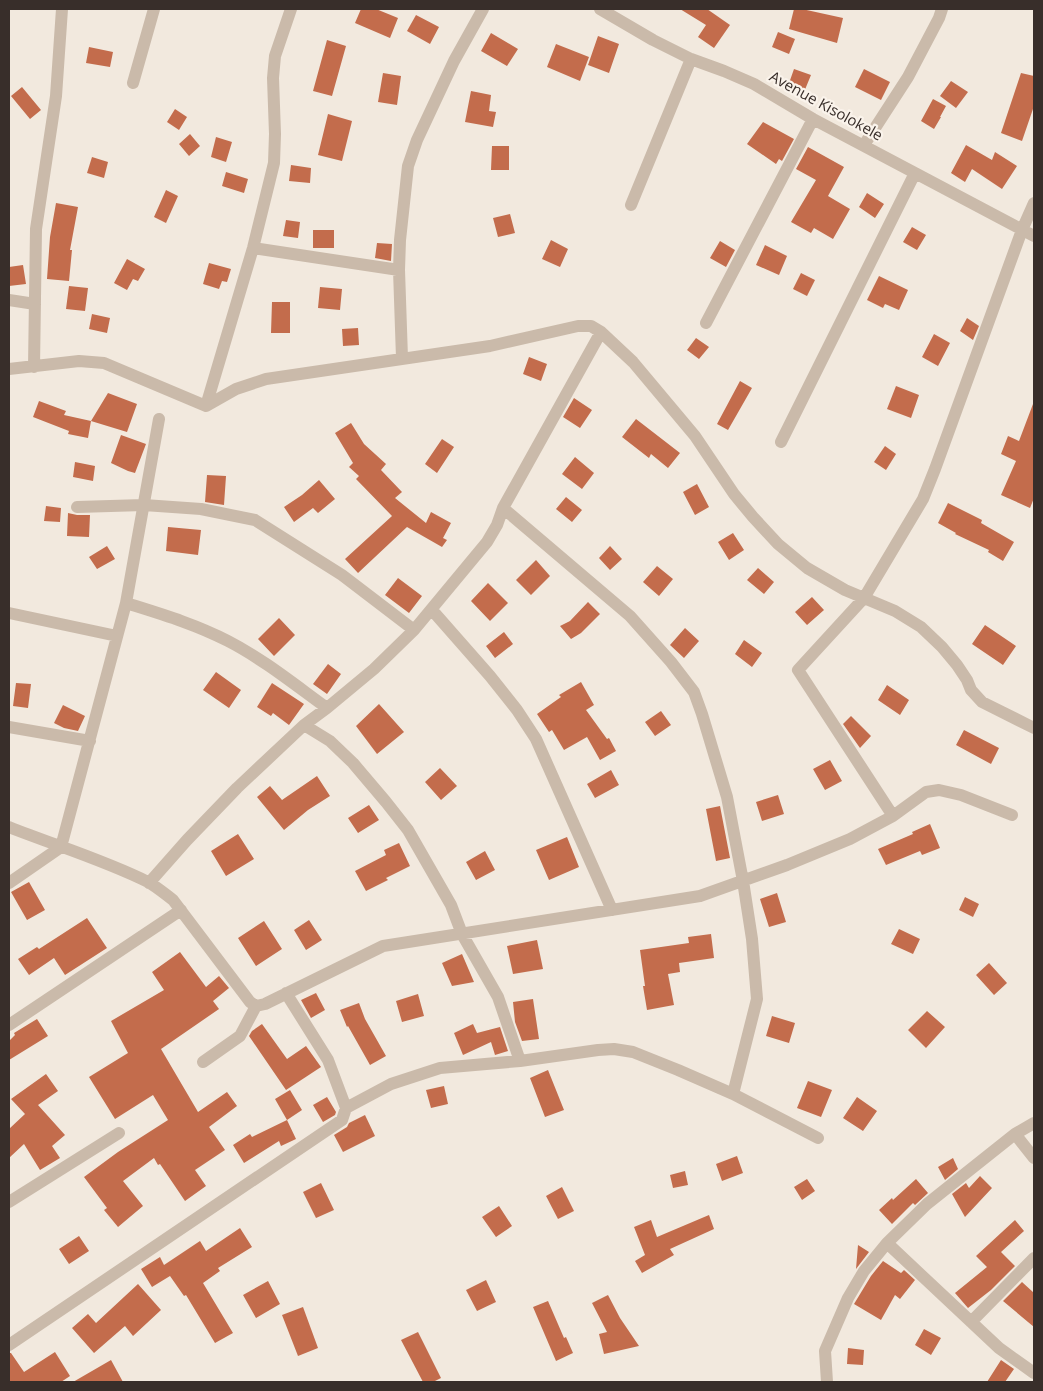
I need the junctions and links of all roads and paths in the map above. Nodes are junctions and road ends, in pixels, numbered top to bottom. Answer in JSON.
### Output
{"nodes":[{"id":1,"x":62,"y":9,"type":"edge"},
{"id":2,"x":154,"y":9,"type":"edge"},
{"id":3,"x":291,"y":9,"type":"edge"},
{"id":4,"x":483,"y":9,"type":"edge"},
{"id":5,"x":600,"y":9,"type":"edge"},
{"id":6,"x":942,"y":9,"type":"edge"},
{"id":7,"x":691,"y":59,"type":"junction"},
{"id":8,"x":133,"y":83,"type":"dead end"},
{"id":9,"x":814,"y":119,"type":"junction"},
{"id":10,"x":864,"y":145,"type":"junction"},
{"id":11,"x":915,"y":172,"type":"junction"},
{"id":12,"x":1034,"y":203,"type":"edge"},
{"id":13,"x":631,"y":205,"type":"dead end"},
{"id":14,"x":1022,"y":230,"type":"junction"},
{"id":15,"x":1034,"y":236,"type":"edge"},
{"id":16,"x":253,"y":248,"type":"junction"},
{"id":17,"x":399,"y":270,"type":"junction"},
{"id":18,"x":9,"y":300,"type":"edge"},
{"id":19,"x":35,"y":304,"type":"junction"},
{"id":20,"x":706,"y":322,"type":"dead end"},
{"id":21,"x":601,"y":332,"type":"junction"},
{"id":22,"x":402,"y":358,"type":"junction"},
{"id":23,"x":34,"y":366,"type":"junction"},
{"id":24,"x":9,"y":369,"type":"edge"},
{"id":25,"x":206,"y":406,"type":"junction"},
{"id":26,"x":159,"y":419,"type":"dead end"},
{"id":27,"x":781,"y":442,"type":"dead end"},
{"id":28,"x":144,"y":505,"type":"junction"},
{"id":29,"x":76,"y":507,"type":"dead end"},
{"id":30,"x":503,"y":508,"type":"junction"},
{"id":31,"x":864,"y":598,"type":"junction"},
{"id":32,"x":126,"y":603,"type":"junction"},
{"id":33,"x":432,"y":610,"type":"junction"},
{"id":34,"x":9,"y":613,"type":"edge"},
{"id":35,"x":414,"y":630,"type":"junction"},
{"id":36,"x":117,"y":636,"type":"junction"},
{"id":37,"x":327,"y":708,"type":"junction"},
{"id":38,"x":304,"y":725,"type":"junction"},
{"id":39,"x":9,"y":727,"type":"edge"},
{"id":40,"x":1034,"y":728,"type":"edge"},
{"id":41,"x":90,"y":741,"type":"junction"},
{"id":42,"x":1012,"y":815,"type":"dead end"},
{"id":43,"x":893,"y":816,"type":"junction"},
{"id":44,"x":9,"y":827,"type":"edge"},
{"id":45,"x":61,"y":848,"type":"junction"},
{"id":46,"x":743,"y":881,"type":"junction"},
{"id":47,"x":149,"y":883,"type":"junction"},
{"id":48,"x":9,"y":884,"type":"edge"},
{"id":49,"x":181,"y":910,"type":"junction"},
{"id":50,"x":612,"y":910,"type":"junction"},
{"id":51,"x":462,"y":934,"type":"junction"},
{"id":52,"x":286,"y":994,"type":"junction"},
{"id":53,"x":256,"y":1006,"type":"junction"},
{"id":54,"x":9,"y":1025,"type":"edge"},
{"id":55,"x":520,"y":1061,"type":"junction"},
{"id":56,"x":203,"y":1062,"type":"dead end"},
{"id":57,"x":733,"y":1094,"type":"junction"},
{"id":58,"x":346,"y":1108,"type":"junction"},
{"id":59,"x":1034,"y":1123,"type":"edge"},
{"id":60,"x":119,"y":1133,"type":"dead end"},
{"id":61,"x":1015,"y":1134,"type":"junction"},
{"id":62,"x":818,"y":1138,"type":"dead end"},
{"id":63,"x":1034,"y":1158,"type":"edge"},
{"id":64,"x":9,"y":1202,"type":"edge"},
{"id":65,"x":887,"y":1242,"type":"junction"},
{"id":66,"x":1034,"y":1258,"type":"edge"},
{"id":67,"x":971,"y":1322,"type":"junction"},
{"id":68,"x":9,"y":1344,"type":"edge"},
{"id":69,"x":1034,"y":1373,"type":"edge"},
{"id":70,"x":827,"y":1382,"type":"edge"}],
"edges":[{"from":1,"to":19,"type":"street"},
{"from":2,"to":8,"type":"street"},
{"from":3,"to":16,"type":"street"},
{"from":4,"to":17,"type":"street"},
{"from":5,"to":7,"type":"street","name":"Avenue Kisolokele"},
{"from":6,"to":10,"type":"street"},
{"from":7,"to":9,"type":"street","name":"Avenue Kisolokele"},
{"from":7,"to":13,"type":"street"},
{"from":9,"to":10,"type":"street","name":"Avenue Kisolokele"},
{"from":9,"to":20,"type":"street"},
{"from":10,"to":11,"type":"street","name":"Avenue Kisolokele"},
{"from":11,"to":14,"type":"street","name":"Avenue Kisolokele"},
{"from":11,"to":27,"type":"street"},
{"from":12,"to":14,"type":"street"},
{"from":14,"to":15,"type":"street","name":"Avenue Kisolokele"},
{"from":14,"to":31,"type":"street"},
{"from":16,"to":17,"type":"street"},
{"from":16,"to":25,"type":"street"},
{"from":17,"to":22,"type":"street"},
{"from":18,"to":19,"type":"street"},
{"from":19,"to":23,"type":"street"},
{"from":21,"to":22,"type":"street"},
{"from":21,"to":30,"type":"street"},
{"from":21,"to":31,"type":"street"},
{"from":22,"to":25,"type":"street"},
{"from":23,"to":24,"type":"street"},
{"from":23,"to":25,"type":"street"},
{"from":26,"to":28,"type":"street"},
{"from":28,"to":29,"type":"street"},
{"from":28,"to":32,"type":"street"},
{"from":28,"to":35,"type":"street"},
{"from":30,"to":33,"type":"street"},
{"from":30,"to":46,"type":"street"},
{"from":31,"to":40,"type":"street"},
{"from":31,"to":43,"type":"street"},
{"from":32,"to":36,"type":"street"},
{"from":32,"to":37,"type":"street"},
{"from":33,"to":35,"type":"street"},
{"from":33,"to":50,"type":"street"},
{"from":34,"to":36,"type":"street"},
{"from":35,"to":37,"type":"street"},
{"from":36,"to":41,"type":"street"},
{"from":37,"to":38,"type":"street"},
{"from":38,"to":47,"type":"street"},
{"from":38,"to":51,"type":"street"},
{"from":39,"to":41,"type":"street"},
{"from":41,"to":45,"type":"street"},
{"from":42,"to":43,"type":"street"},
{"from":43,"to":46,"type":"street"},
{"from":44,"to":45,"type":"street"},
{"from":45,"to":47,"type":"street"},
{"from":45,"to":48,"type":"street"},
{"from":46,"to":50,"type":"street"},
{"from":46,"to":57,"type":"street"},
{"from":47,"to":49,"type":"street"},
{"from":49,"to":53,"type":"street"},
{"from":49,"to":54,"type":"street"},
{"from":50,"to":51,"type":"street"},
{"from":51,"to":52,"type":"street"},
{"from":51,"to":55,"type":"street"},
{"from":52,"to":53,"type":"street"},
{"from":52,"to":58,"type":"street"},
{"from":53,"to":56,"type":"street"},
{"from":55,"to":57,"type":"street"},
{"from":55,"to":58,"type":"street"},
{"from":57,"to":62,"type":"street"},
{"from":58,"to":68,"type":"street"},
{"from":59,"to":61,"type":"street"},
{"from":60,"to":64,"type":"street"},
{"from":61,"to":63,"type":"street"},
{"from":61,"to":65,"type":"street"},
{"from":65,"to":67,"type":"street"},
{"from":65,"to":70,"type":"street"},
{"from":66,"to":67,"type":"street"},
{"from":67,"to":69,"type":"street"}]}
